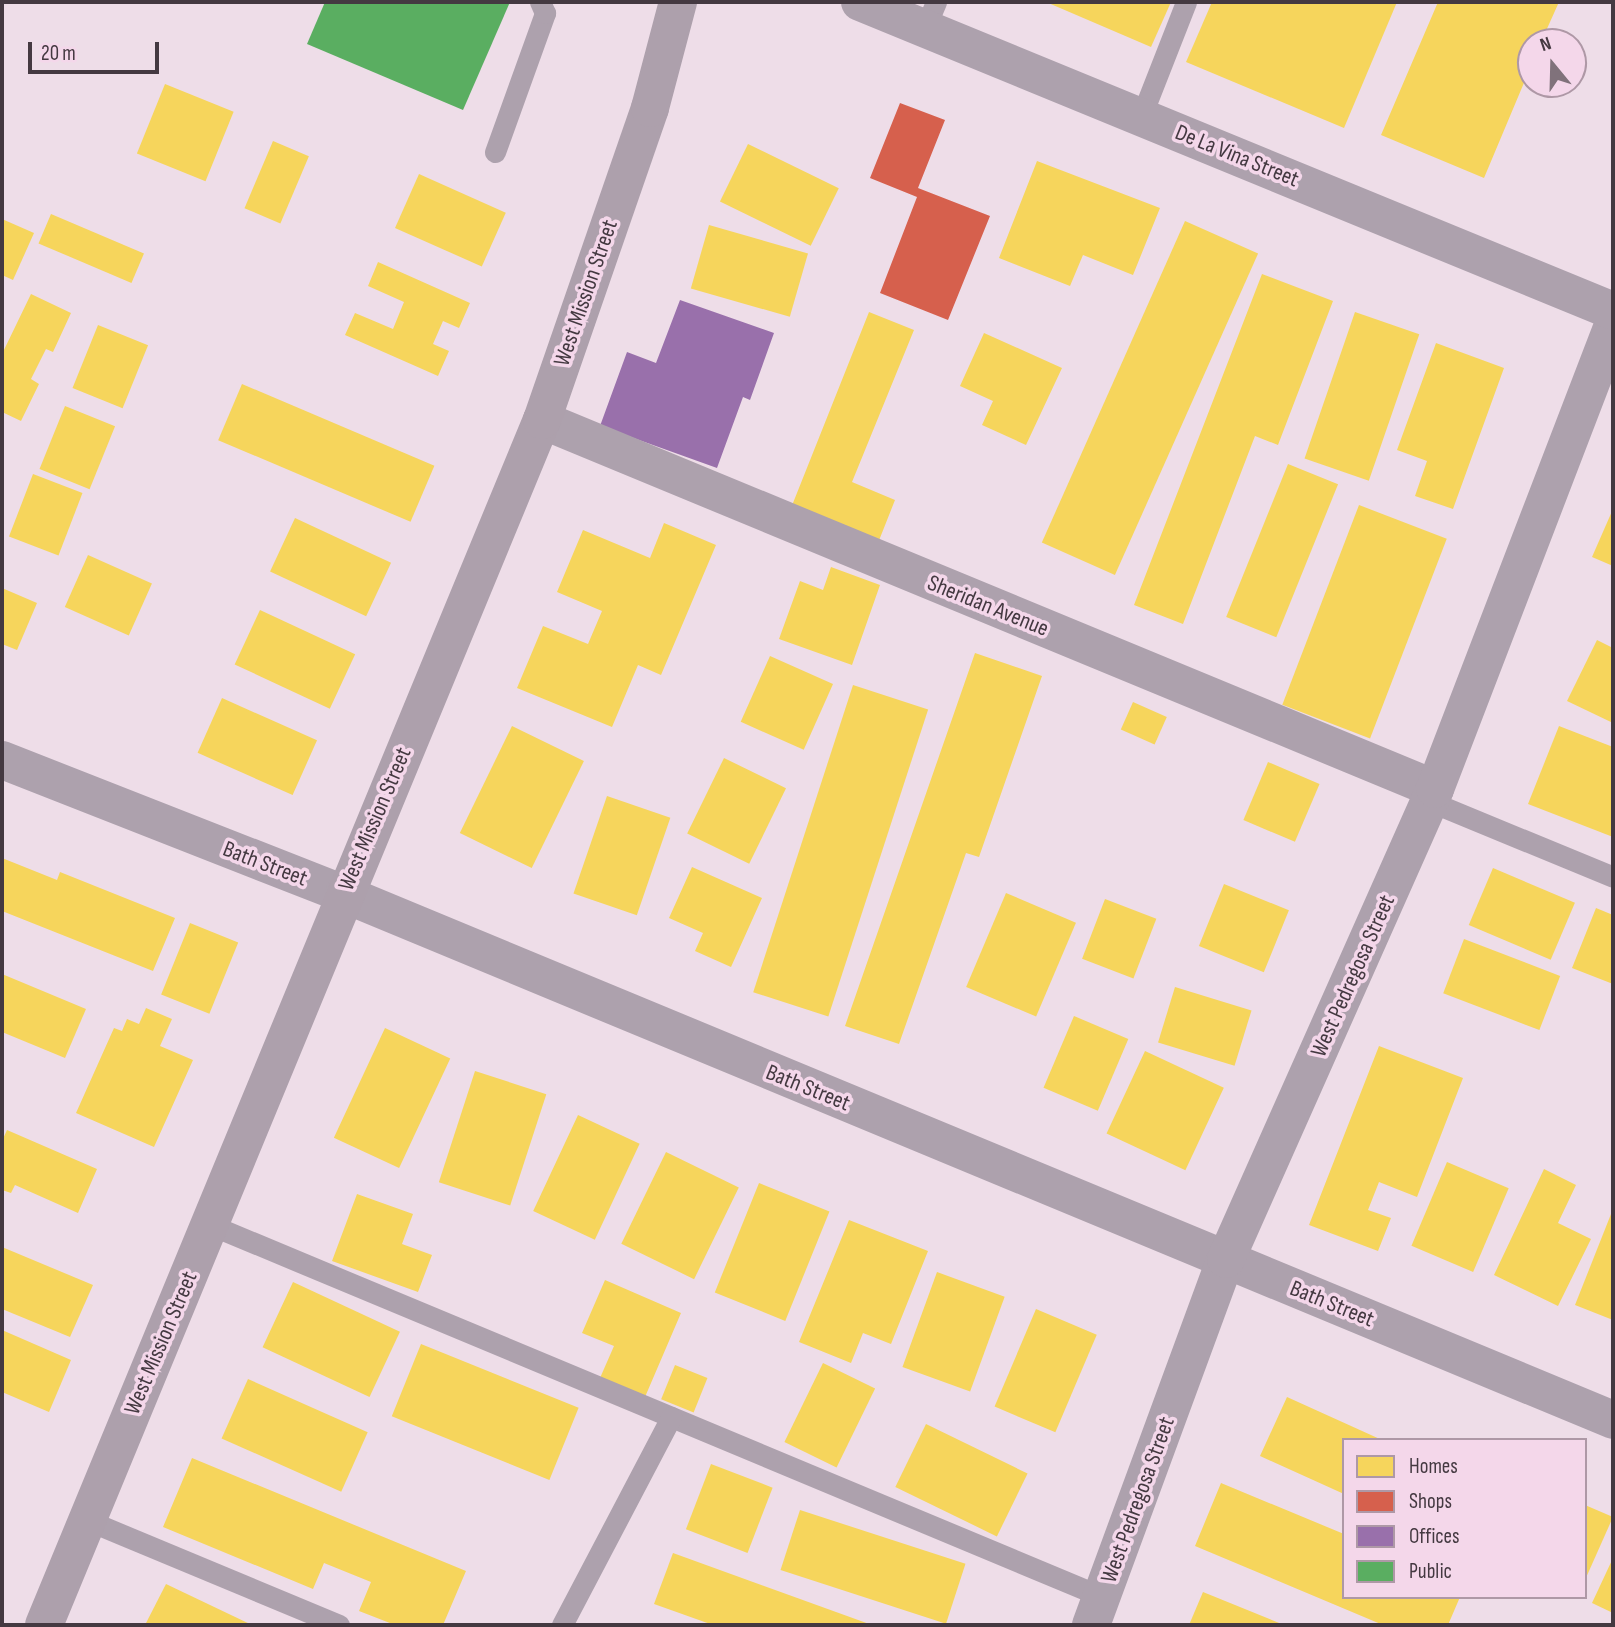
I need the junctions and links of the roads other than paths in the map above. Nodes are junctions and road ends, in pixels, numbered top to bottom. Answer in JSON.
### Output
{"nodes":[{"id":1,"x":540,"y":2,"type":"edge"},
{"id":2,"x":678,"y":2,"type":"edge"},
{"id":3,"x":860,"y":2,"type":"edge"},
{"id":4,"x":1186,"y":2,"type":"edge"},
{"id":5,"x":931,"y":15,"type":"edge"},
{"id":6,"x":1141,"y":117,"type":"junction"},
{"id":7,"x":495,"y":152,"type":"dead end"},
{"id":8,"x":1613,"y":311,"type":"edge"},
{"id":9,"x":1613,"y":325,"type":"edge"},
{"id":10,"x":542,"y":420,"type":"junction"},
{"id":11,"x":2,"y":760,"type":"edge"},
{"id":12,"x":1432,"y":795,"type":"junction"},
{"id":13,"x":1613,"y":877,"type":"edge"},
{"id":14,"x":344,"y":894,"type":"junction"},
{"id":15,"x":211,"y":1225,"type":"junction"},
{"id":16,"x":1226,"y":1259,"type":"junction"},
{"id":17,"x":671,"y":1417,"type":"junction"},
{"id":18,"x":1613,"y":1420,"type":"edge"},
{"id":19,"x":87,"y":1520,"type":"junction"},
{"id":20,"x":1097,"y":1611,"type":"edge"},
{"id":21,"x":44,"y":1625,"type":"edge"},
{"id":22,"x":339,"y":1625,"type":"edge"},
{"id":23,"x":562,"y":1625,"type":"edge"}],
"edges":[{"from":1,"to":7,"type":"lane"},
{"from":2,"to":10,"type":"main road","name":"West Mission Street"},
{"from":3,"to":5,"type":"street","name":"De La Vina Street"},
{"from":4,"to":6,"type":"lane"},
{"from":5,"to":6,"type":"street","name":"De La Vina Street"},
{"from":6,"to":8,"type":"street","name":"De La Vina Street"},
{"from":9,"to":12,"type":"street","name":"West Pedregosa Street"},
{"from":10,"to":12,"type":"street","name":"Sheridan Avenue"},
{"from":10,"to":14,"type":"main road","name":"West Mission Street"},
{"from":11,"to":14,"type":"street","name":"Bath Street"},
{"from":12,"to":13,"type":"lane"},
{"from":12,"to":16,"type":"street","name":"West Pedregosa Street"},
{"from":14,"to":15,"type":"main road","name":"West Mission Street"},
{"from":14,"to":16,"type":"street","name":"Bath Street"},
{"from":15,"to":17,"type":"lane"},
{"from":15,"to":19,"type":"main road","name":"West Mission Street"},
{"from":16,"to":18,"type":"street","name":"Bath Street"},
{"from":16,"to":20,"type":"street","name":"West Pedregosa Street"},
{"from":17,"to":20,"type":"lane"},
{"from":17,"to":23,"type":"lane"},
{"from":19,"to":21,"type":"main road","name":"West Mission Street"},
{"from":19,"to":22,"type":"lane"}]}
